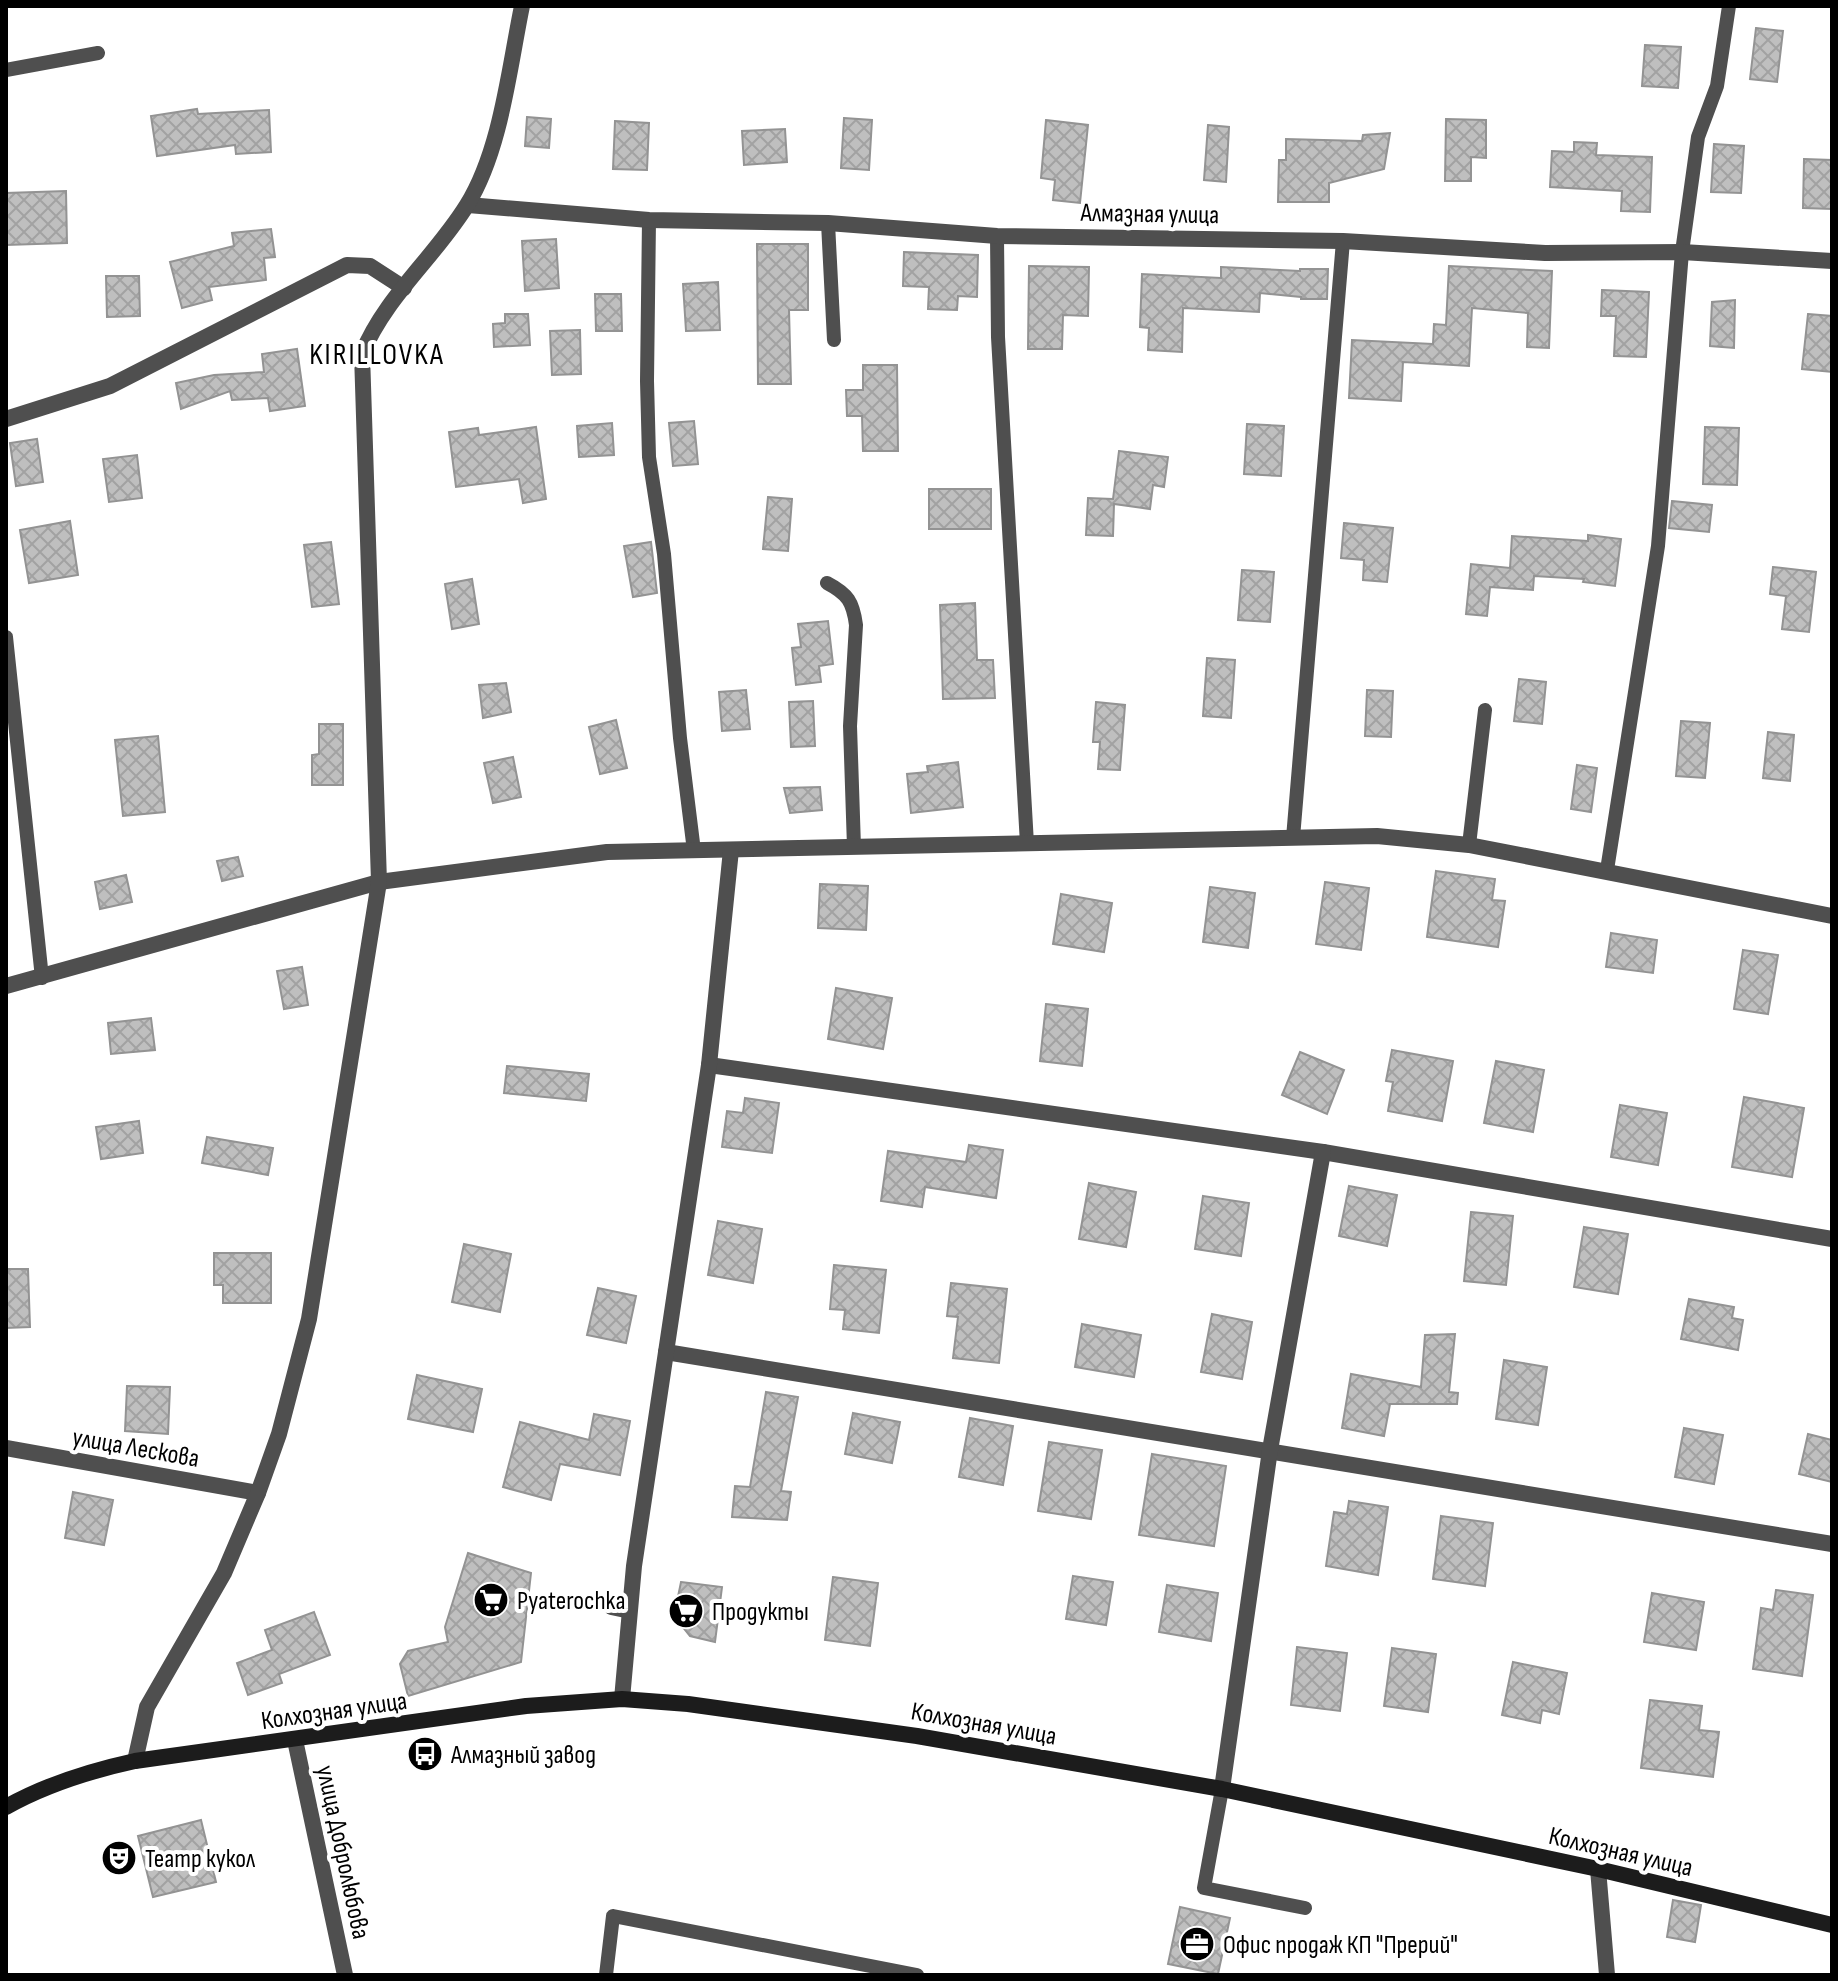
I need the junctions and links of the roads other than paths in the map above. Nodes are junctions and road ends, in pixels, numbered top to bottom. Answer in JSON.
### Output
{"nodes":[{"id":1,"x":522,"y":6,"type":"edge"},
{"id":2,"x":1729,"y":6,"type":"edge"},
{"id":3,"x":98,"y":53,"type":"dead end"},
{"id":4,"x":6,"y":70,"type":"edge"},
{"id":5,"x":468,"y":205,"type":"junction"},
{"id":6,"x":649,"y":220,"type":"junction"},
{"id":7,"x":828,"y":223,"type":"junction"},
{"id":8,"x":997,"y":236,"type":"junction"},
{"id":9,"x":1343,"y":241,"type":"junction"},
{"id":10,"x":1682,"y":252,"type":"junction"},
{"id":11,"x":1832,"y":261,"type":"edge"},
{"id":12,"x":404,"y":288,"type":"junction"},
{"id":13,"x":834,"y":340,"type":"dead end"},
{"id":14,"x":6,"y":419,"type":"edge"},
{"id":15,"x":827,"y":583,"type":"dead end"},
{"id":16,"x":6,"y":637,"type":"edge"},
{"id":17,"x":1485,"y":710,"type":"dead end"},
{"id":18,"x":1293,"y":838,"type":"junction"},
{"id":19,"x":1027,"y":844,"type":"junction"},
{"id":20,"x":1469,"y":845,"type":"junction"},
{"id":21,"x":854,"y":847,"type":"junction"},
{"id":22,"x":731,"y":850,"type":"junction"},
{"id":23,"x":694,"y":851,"type":"junction"},
{"id":24,"x":1607,"y":870,"type":"junction"},
{"id":25,"x":379,"y":882,"type":"junction"},
{"id":26,"x":1832,"y":916,"type":"edge"},
{"id":27,"x":42,"y":978,"type":"junction"},
{"id":28,"x":6,"y":986,"type":"edge"},
{"id":29,"x":709,"y":1065,"type":"junction"},
{"id":30,"x":1323,"y":1152,"type":"junction"},
{"id":31,"x":1832,"y":1239,"type":"edge"},
{"id":32,"x":666,"y":1352,"type":"junction"},
{"id":33,"x":6,"y":1448,"type":"edge"},
{"id":34,"x":1270,"y":1450,"type":"junction"},
{"id":35,"x":258,"y":1493,"type":"junction"},
{"id":36,"x":1832,"y":1544,"type":"edge"},
{"id":37,"x":611,"y":1608,"type":"dead end"},
{"id":38,"x":630,"y":1612,"type":"junction"},
{"id":39,"x":622,"y":1699,"type":"junction"},
{"id":40,"x":295,"y":1740,"type":"junction"},
{"id":41,"x":135,"y":1761,"type":"junction"},
{"id":42,"x":1222,"y":1789,"type":"junction"},
{"id":43,"x":6,"y":1807,"type":"edge"},
{"id":44,"x":1598,"y":1869,"type":"junction"},
{"id":45,"x":1305,"y":1908,"type":"dead end"},
{"id":46,"x":1832,"y":1925,"type":"edge"},
{"id":47,"x":345,"y":1975,"type":"edge"},
{"id":48,"x":606,"y":1975,"type":"edge"},
{"id":49,"x":917,"y":1975,"type":"edge"},
{"id":50,"x":1607,"y":1975,"type":"edge"}],
"edges":[{"from":1,"to":5,"type":"street"},
{"from":2,"to":10,"type":"lane"},
{"from":3,"to":4,"type":"lane"},
{"from":5,"to":6,"type":"street","name":"Алмазная улица"},
{"from":5,"to":12,"type":"street"},
{"from":6,"to":7,"type":"street","name":"Алмазная улица"},
{"from":6,"to":23,"type":"lane"},
{"from":7,"to":8,"type":"street","name":"Алмазная улица"},
{"from":7,"to":13,"type":"lane"},
{"from":8,"to":9,"type":"street","name":"Алмазная улица"},
{"from":8,"to":19,"type":"lane"},
{"from":9,"to":10,"type":"street","name":"Алмазная улица"},
{"from":9,"to":18,"type":"lane"},
{"from":10,"to":11,"type":"street","name":"Алмазная улица"},
{"from":10,"to":24,"type":"lane"},
{"from":12,"to":14,"type":"street"},
{"from":12,"to":25,"type":"street"},
{"from":15,"to":21,"type":"lane"},
{"from":16,"to":27,"type":"lane"},
{"from":17,"to":20,"type":"lane"},
{"from":18,"to":19,"type":"street"},
{"from":18,"to":20,"type":"street"},
{"from":19,"to":21,"type":"street"},
{"from":20,"to":24,"type":"street"},
{"from":21,"to":22,"type":"street"},
{"from":22,"to":23,"type":"street"},
{"from":22,"to":29,"type":"street"},
{"from":23,"to":25,"type":"street"},
{"from":24,"to":26,"type":"street"},
{"from":25,"to":27,"type":"street"},
{"from":25,"to":35,"type":"street"},
{"from":27,"to":28,"type":"street"},
{"from":29,"to":30,"type":"street"},
{"from":29,"to":32,"type":"street"},
{"from":30,"to":31,"type":"street"},
{"from":30,"to":34,"type":"street"},
{"from":32,"to":34,"type":"street"},
{"from":32,"to":38,"type":"street"},
{"from":33,"to":35,"type":"street","name":"улица Лескова"},
{"from":34,"to":36,"type":"street"},
{"from":34,"to":42,"type":"street"},
{"from":35,"to":41,"type":"street"},
{"from":37,"to":38,"type":"lane"},
{"from":38,"to":39,"type":"street"},
{"from":39,"to":40,"type":"main road","name":"Колхозная улица"},
{"from":39,"to":42,"type":"main road","name":"Колхозная улица"},
{"from":40,"to":41,"type":"main road","name":"Колхозная улица"},
{"from":40,"to":47,"type":"street","name":"улица Добролюбова"},
{"from":41,"to":43,"type":"main road","name":"Колхозная улица"},
{"from":42,"to":44,"type":"main road","name":"Колхозная улица"},
{"from":42,"to":45,"type":"lane"},
{"from":44,"to":46,"type":"main road","name":"Колхозная улица"},
{"from":44,"to":50,"type":"street"},
{"from":48,"to":49,"type":"lane"}]}
